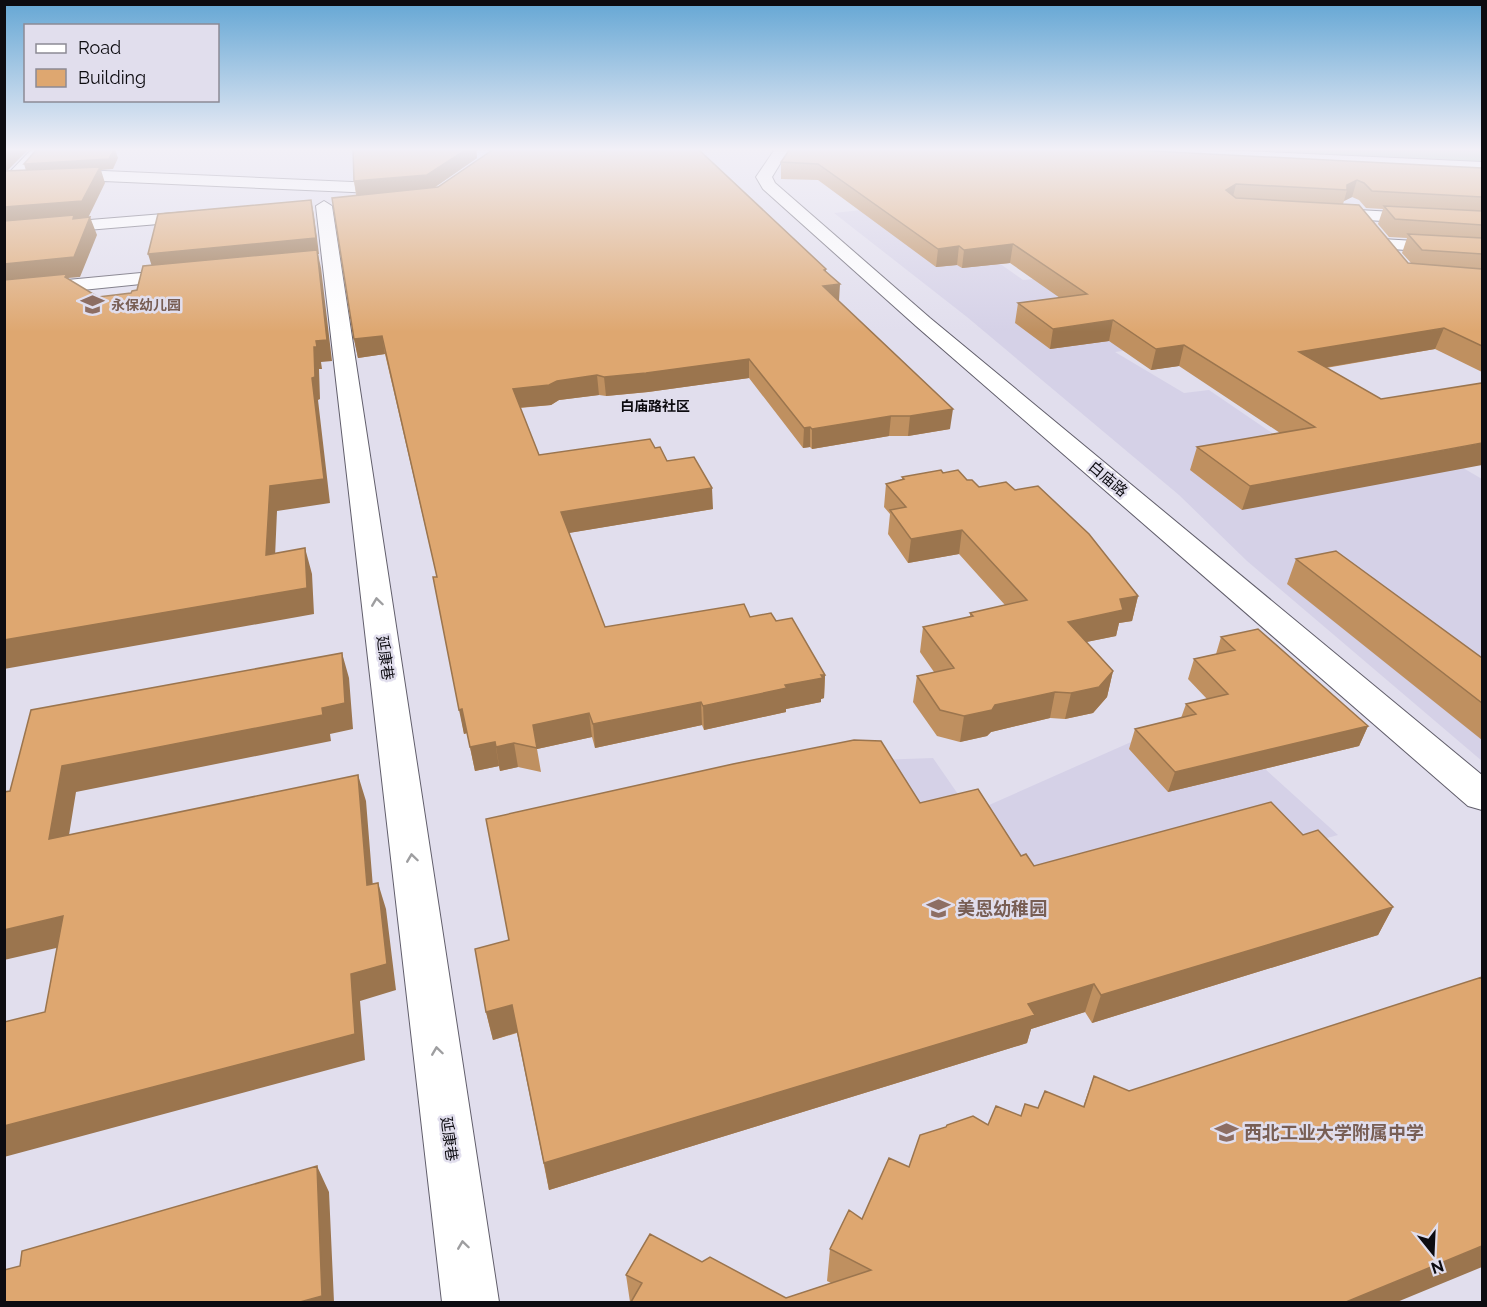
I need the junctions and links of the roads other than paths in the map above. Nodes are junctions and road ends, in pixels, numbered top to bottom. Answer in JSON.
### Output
{"nodes":[{"id":1,"x":63,"y":210,"type":"edge"},
{"id":2,"x":329,"y":210,"type":"edge"},
{"id":3,"x":797,"y":210,"type":"edge"},
{"id":4,"x":1356,"y":210,"type":"edge"},
{"id":5,"x":1301,"y":211,"type":"edge"},
{"id":6,"x":219,"y":214,"type":"edge"},
{"id":7,"x":1359,"y":214,"type":"junction"},
{"id":8,"x":1482,"y":222,"type":"edge"},
{"id":9,"x":52,"y":228,"type":"junction"},
{"id":10,"x":4,"y":232,"type":"edge"},
{"id":11,"x":1382,"y":244,"type":"junction"},
{"id":12,"x":1482,"y":250,"type":"edge"},
{"id":13,"x":1395,"y":260,"type":"edge"},
{"id":14,"x":203,"y":273,"type":"edge"},
{"id":15,"x":4,"y":292,"type":"edge"},
{"id":16,"x":1482,"y":796,"type":"edge"},
{"id":17,"x":471,"y":1302,"type":"edge"}],
"edges":[{"from":1,"to":9,"type":"main road"},
{"from":17,"to":2,"type":"main road","name":"延康巷","one_way":true},
{"from":3,"to":16,"type":"main road","name":"白庙路"},
{"from":4,"to":7,"type":"main road"},
{"from":5,"to":7,"type":"main road"},
{"from":6,"to":9,"type":"main road"},
{"from":7,"to":8,"type":"main road"},
{"from":7,"to":11,"type":"main road"},
{"from":9,"to":10,"type":"main road"},
{"from":11,"to":12,"type":"main road"},
{"from":11,"to":13,"type":"main road"},
{"from":14,"to":15,"type":"main road"}]}
